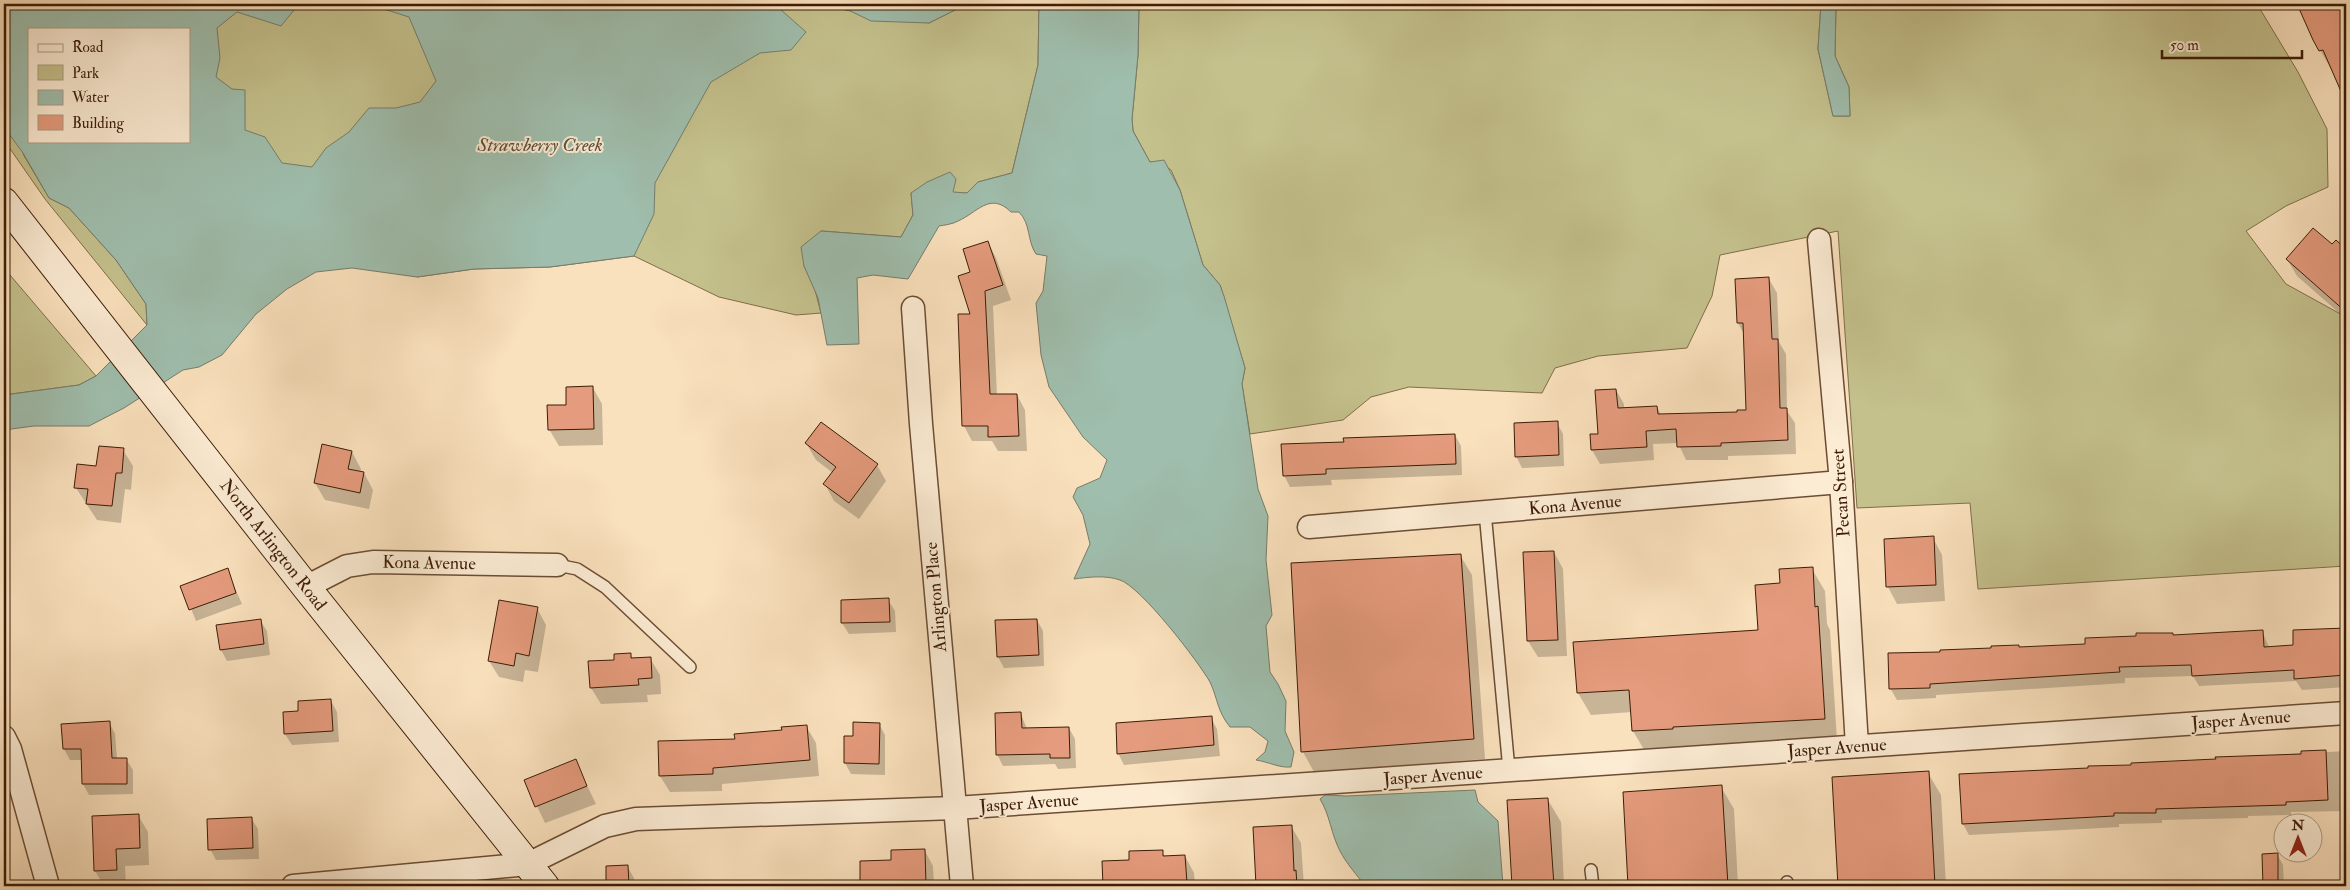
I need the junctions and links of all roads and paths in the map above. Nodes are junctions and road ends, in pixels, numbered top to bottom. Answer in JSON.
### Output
{"nodes":[{"id":1,"x":4,"y":202,"type":"edge"},
{"id":2,"x":1819,"y":240,"type":"dead end"},
{"id":3,"x":912,"y":308,"type":"dead end"},
{"id":4,"x":1841,"y":482,"type":"junction"},
{"id":5,"x":1485,"y":512,"type":"junction"},
{"id":6,"x":1309,"y":527,"type":"dead end"},
{"id":7,"x":557,"y":565,"type":"joint"},
{"id":8,"x":306,"y":588,"type":"junction"},
{"id":9,"x":690,"y":667,"type":"dead end"},
{"id":10,"x":2346,"y":713,"type":"edge"},
{"id":11,"x":4,"y":737,"type":"edge"},
{"id":12,"x":1857,"y":746,"type":"junction"},
{"id":13,"x":1509,"y":770,"type":"junction"},
{"id":14,"x":955,"y":808,"type":"junction"},
{"id":15,"x":528,"y":864,"type":"junction"},
{"id":16,"x":1591,"y":870,"type":"dead end"},
{"id":17,"x":48,"y":886,"type":"edge"},
{"id":18,"x":293,"y":886,"type":"edge"},
{"id":19,"x":545,"y":886,"type":"edge"},
{"id":20,"x":962,"y":886,"type":"edge"},
{"id":21,"x":1593,"y":886,"type":"edge"}],
"edges":[{"from":1,"to":8,"type":"main road","name":"North Arlington Road"},
{"from":2,"to":4,"type":"street","name":"Pecan Street"},
{"from":3,"to":14,"type":"street","name":"Arlington Place"},
{"from":4,"to":5,"type":"street","name":"Kona Avenue"},
{"from":4,"to":12,"type":"street","name":"Pecan Street"},
{"from":5,"to":6,"type":"street","name":"Kona Avenue"},
{"from":5,"to":13,"type":"lane"},
{"from":7,"to":8,"type":"street","name":"Kona Avenue"},
{"from":7,"to":9,"type":"lane"},
{"from":8,"to":15,"type":"main road","name":"North Arlington Road"},
{"from":10,"to":12,"type":"street","name":"Jasper Avenue"},
{"from":11,"to":17,"type":"street"},
{"from":12,"to":13,"type":"street","name":"Jasper Avenue"},
{"from":13,"to":14,"type":"street","name":"Jasper Avenue"},
{"from":14,"to":15,"type":"street","name":"Jasper Avenue"},
{"from":14,"to":20,"type":"street","name":"Arlington Place"},
{"from":15,"to":18,"type":"street"},
{"from":15,"to":19,"type":"main road","name":"North Arlington Road"},
{"from":16,"to":21,"type":"lane"}]}
